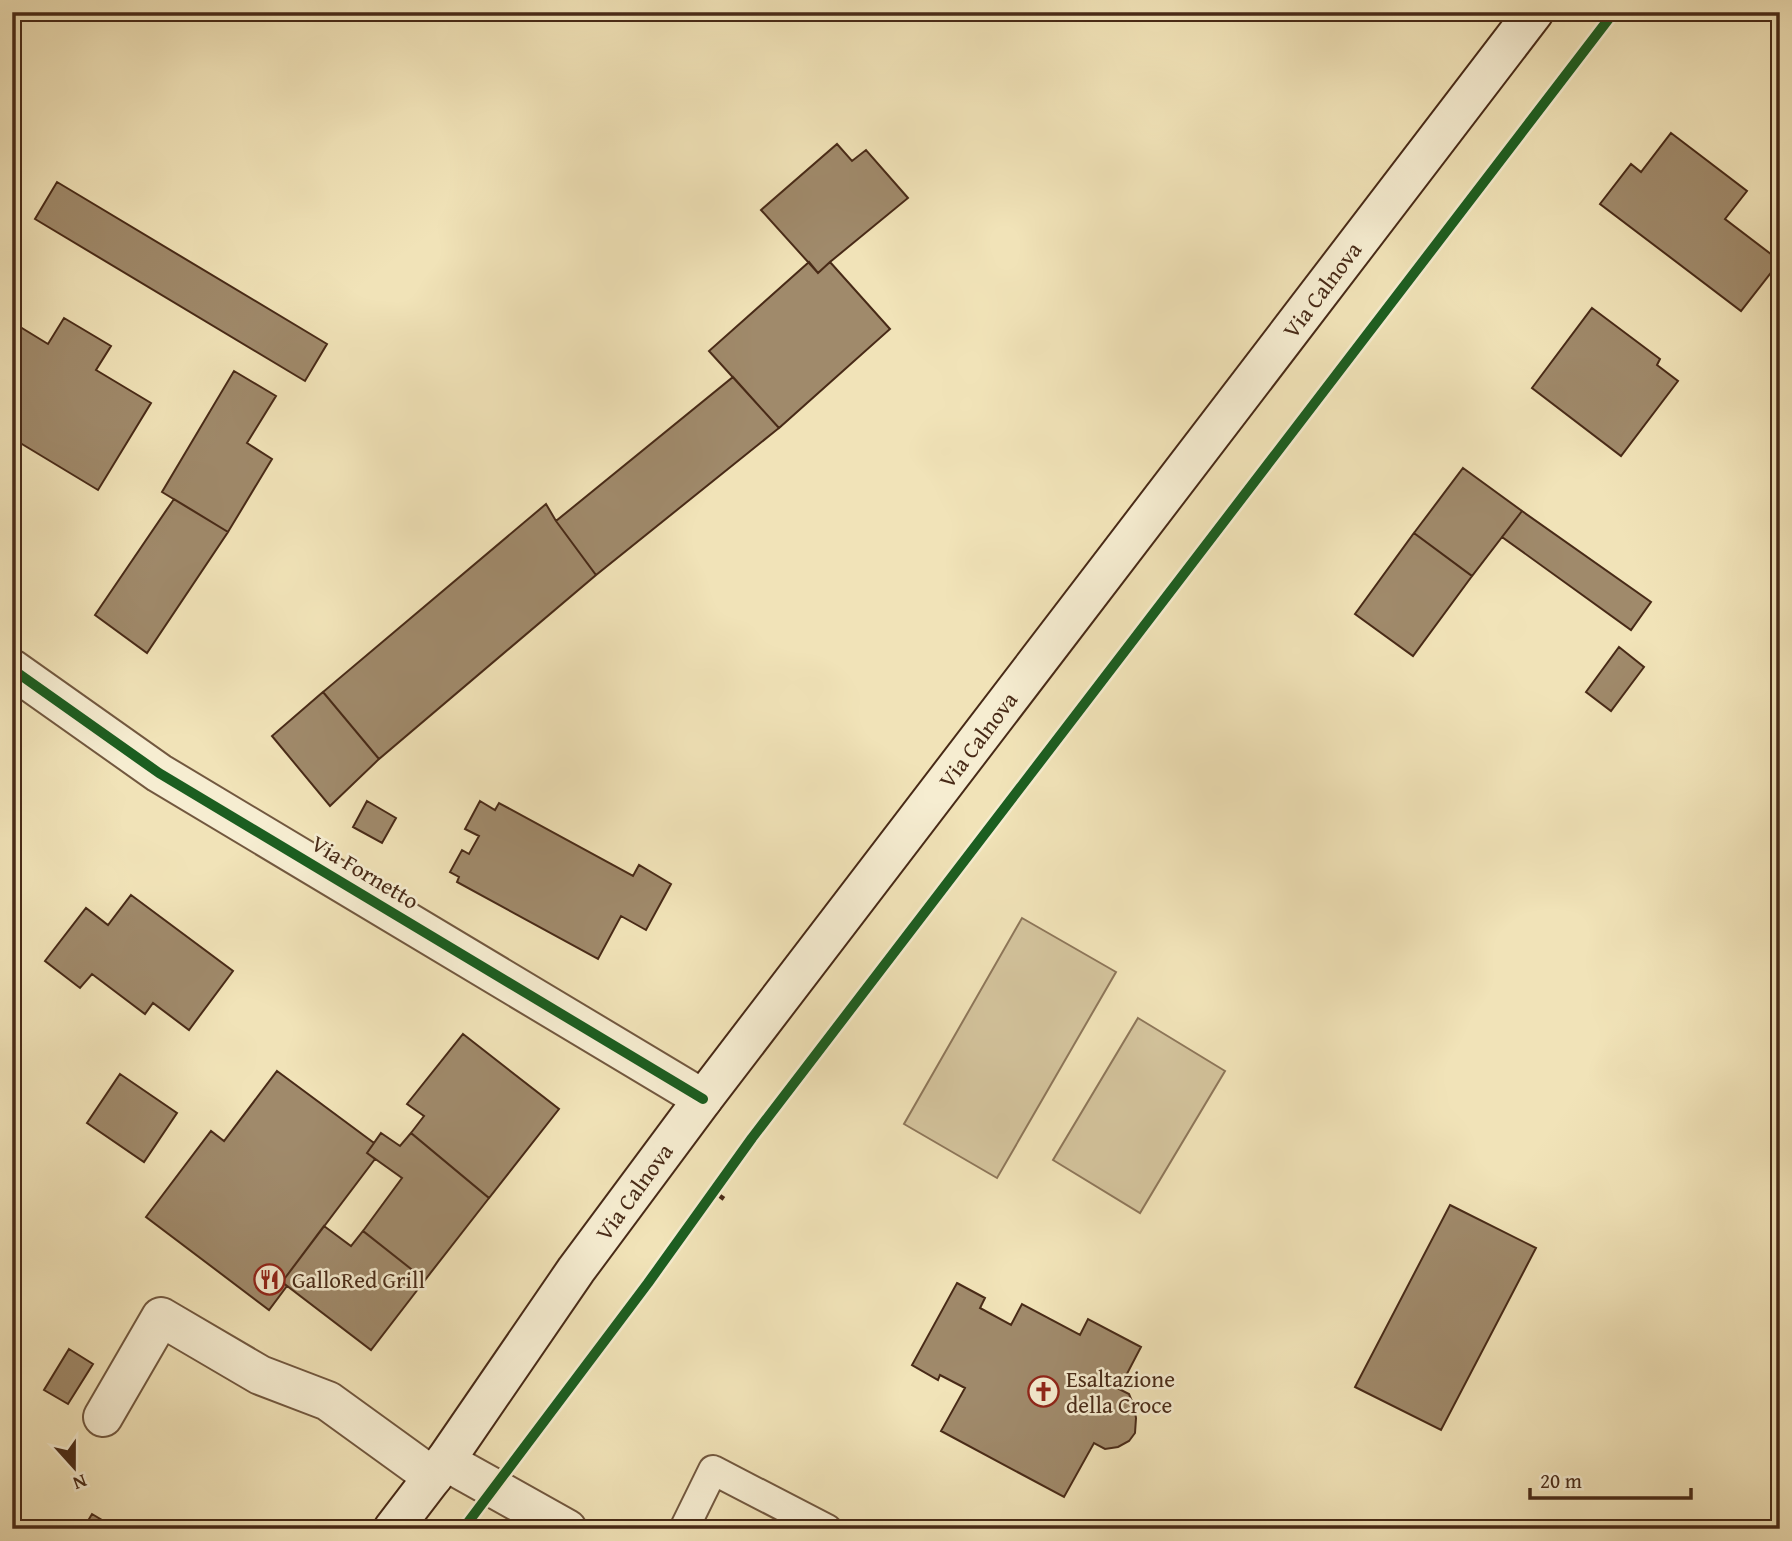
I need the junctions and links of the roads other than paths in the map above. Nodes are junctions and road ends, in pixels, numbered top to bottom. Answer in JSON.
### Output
{"nodes":[{"id":1,"x":1534,"y":12,"type":"edge"},
{"id":2,"x":12,"y":669,"type":"edge"},
{"id":3,"x":703,"y":1099,"type":"junction"},
{"id":4,"x":103,"y":1416,"type":"dead end"},
{"id":5,"x":439,"y":1469,"type":"junction"},
{"id":6,"x":393,"y":1529,"type":"edge"},
{"id":7,"x":567,"y":1529,"type":"edge"},
{"id":8,"x":684,"y":1529,"type":"edge"},
{"id":9,"x":827,"y":1529,"type":"edge"}],
"edges":[{"from":1,"to":3,"type":"main road","name":"Via Calnova"},
{"from":2,"to":3,"type":"main road","name":"Via Fornetto"},
{"from":3,"to":5,"type":"main road","name":"Via Calnova"},
{"from":4,"to":5,"type":"main road"},
{"from":5,"to":6,"type":"main road","name":"Via Calnova"},
{"from":5,"to":7,"type":"main road"},
{"from":8,"to":9,"type":"lane"}]}
